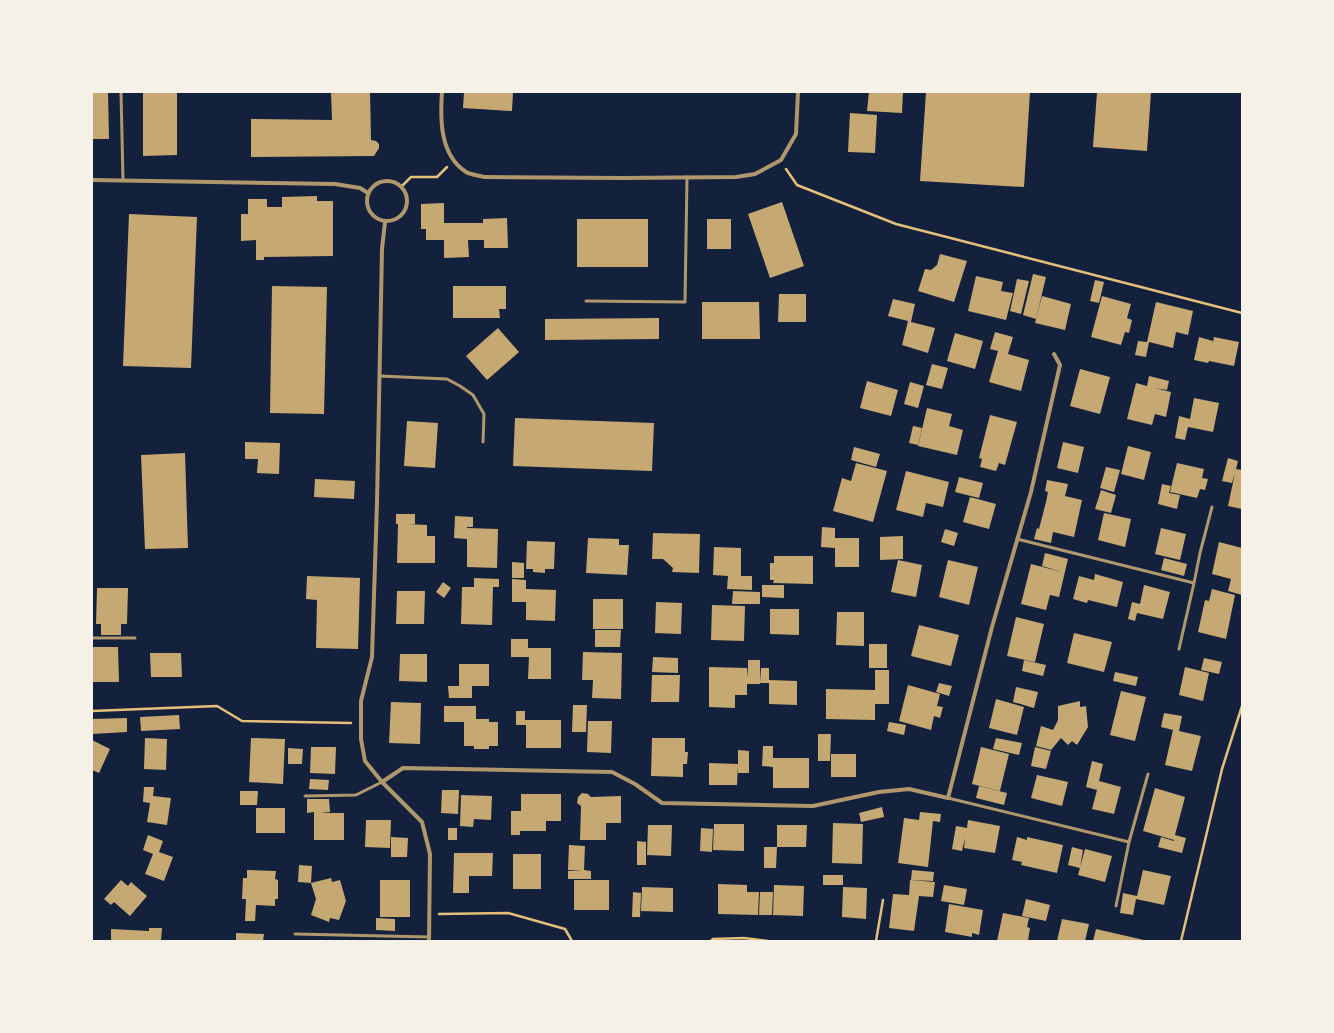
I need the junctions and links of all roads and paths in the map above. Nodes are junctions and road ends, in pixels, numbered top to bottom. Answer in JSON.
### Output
{"nodes":[{"id":1,"x":121,"y":92,"type":"edge"},
{"id":2,"x":442,"y":92,"type":"edge"},
{"id":3,"x":798,"y":92,"type":"edge"},
{"id":4,"x":781,"y":160,"type":"junction"},
{"id":5,"x":454,"y":161,"type":"junction"},
{"id":6,"x":687,"y":177,"type":"junction"},
{"id":7,"x":92,"y":180,"type":"edge"},
{"id":8,"x":123,"y":180,"type":"junction"},
{"id":9,"x":401,"y":187,"type":"junction"},
{"id":10,"x":368,"y":193,"type":"junction"},
{"id":11,"x":385,"y":222,"type":"junction"},
{"id":12,"x":586,"y":302,"type":"dead end"},
{"id":13,"x":1242,"y":314,"type":"edge"},
{"id":14,"x":1054,"y":354,"type":"dead end"},
{"id":15,"x":380,"y":376,"type":"junction"},
{"id":16,"x":483,"y":442,"type":"dead end"},
{"id":17,"x":1212,"y":508,"type":"dead end"},
{"id":18,"x":1017,"y":539,"type":"junction"},
{"id":19,"x":1194,"y":583,"type":"junction"},
{"id":20,"x":92,"y":638,"type":"edge"},
{"id":21,"x":135,"y":638,"type":"dead end"},
{"id":22,"x":1179,"y":649,"type":"dead end"},
{"id":23,"x":1242,"y":706,"type":"edge"},
{"id":24,"x":92,"y":711,"type":"edge"},
{"id":25,"x":361,"y":723,"type":"junction"},
{"id":26,"x":1148,"y":774,"type":"dead end"},
{"id":27,"x":382,"y":782,"type":"junction"},
{"id":28,"x":305,"y":796,"type":"dead end"},
{"id":29,"x":948,"y":798,"type":"junction"},
{"id":30,"x":1129,"y":842,"type":"junction"},
{"id":31,"x":883,"y":900,"type":"dead end"},
{"id":32,"x":1116,"y":906,"type":"dead end"},
{"id":33,"x":428,"y":914,"type":"junction"},
{"id":34,"x":295,"y":934,"type":"dead end"},
{"id":35,"x":429,"y":939,"type":"edge"},
{"id":36,"x":572,"y":941,"type":"edge"},
{"id":37,"x":711,"y":941,"type":"edge"},
{"id":38,"x":768,"y":941,"type":"edge"},
{"id":39,"x":876,"y":941,"type":"edge"},
{"id":40,"x":1181,"y":941,"type":"edge"}],
"edges":[{"from":1,"to":8,"type":"lane"},
{"from":2,"to":5,"type":"street"},
{"from":3,"to":4,"type":"street"},
{"from":4,"to":6,"type":"street"},
{"from":4,"to":13,"type":"path"},
{"from":5,"to":6,"type":"street"},
{"from":5,"to":9,"type":"path"},
{"from":6,"to":12,"type":"lane"},
{"from":7,"to":8,"type":"street"},
{"from":8,"to":10,"type":"street"},
{"from":9,"to":10,"type":"street"},
{"from":9,"to":11,"type":"street"},
{"from":10,"to":11,"type":"street"},
{"from":11,"to":15,"type":"street"},
{"from":14,"to":18,"type":"street"},
{"from":15,"to":16,"type":"lane"},
{"from":15,"to":25,"type":"street"},
{"from":17,"to":19,"type":"lane"},
{"from":18,"to":19,"type":"lane"},
{"from":18,"to":29,"type":"street"},
{"from":19,"to":22,"type":"lane"},
{"from":20,"to":21,"type":"lane"},
{"from":23,"to":40,"type":"path"},
{"from":24,"to":25,"type":"path"},
{"from":25,"to":27,"type":"street"},
{"from":26,"to":30,"type":"lane"},
{"from":27,"to":28,"type":"lane"},
{"from":27,"to":29,"type":"street"},
{"from":27,"to":33,"type":"street"},
{"from":29,"to":30,"type":"lane"},
{"from":30,"to":32,"type":"lane"},
{"from":31,"to":39,"type":"path"},
{"from":33,"to":35,"type":"street"},
{"from":33,"to":36,"type":"path"},
{"from":34,"to":35,"type":"lane"},
{"from":37,"to":38,"type":"path"}]}
